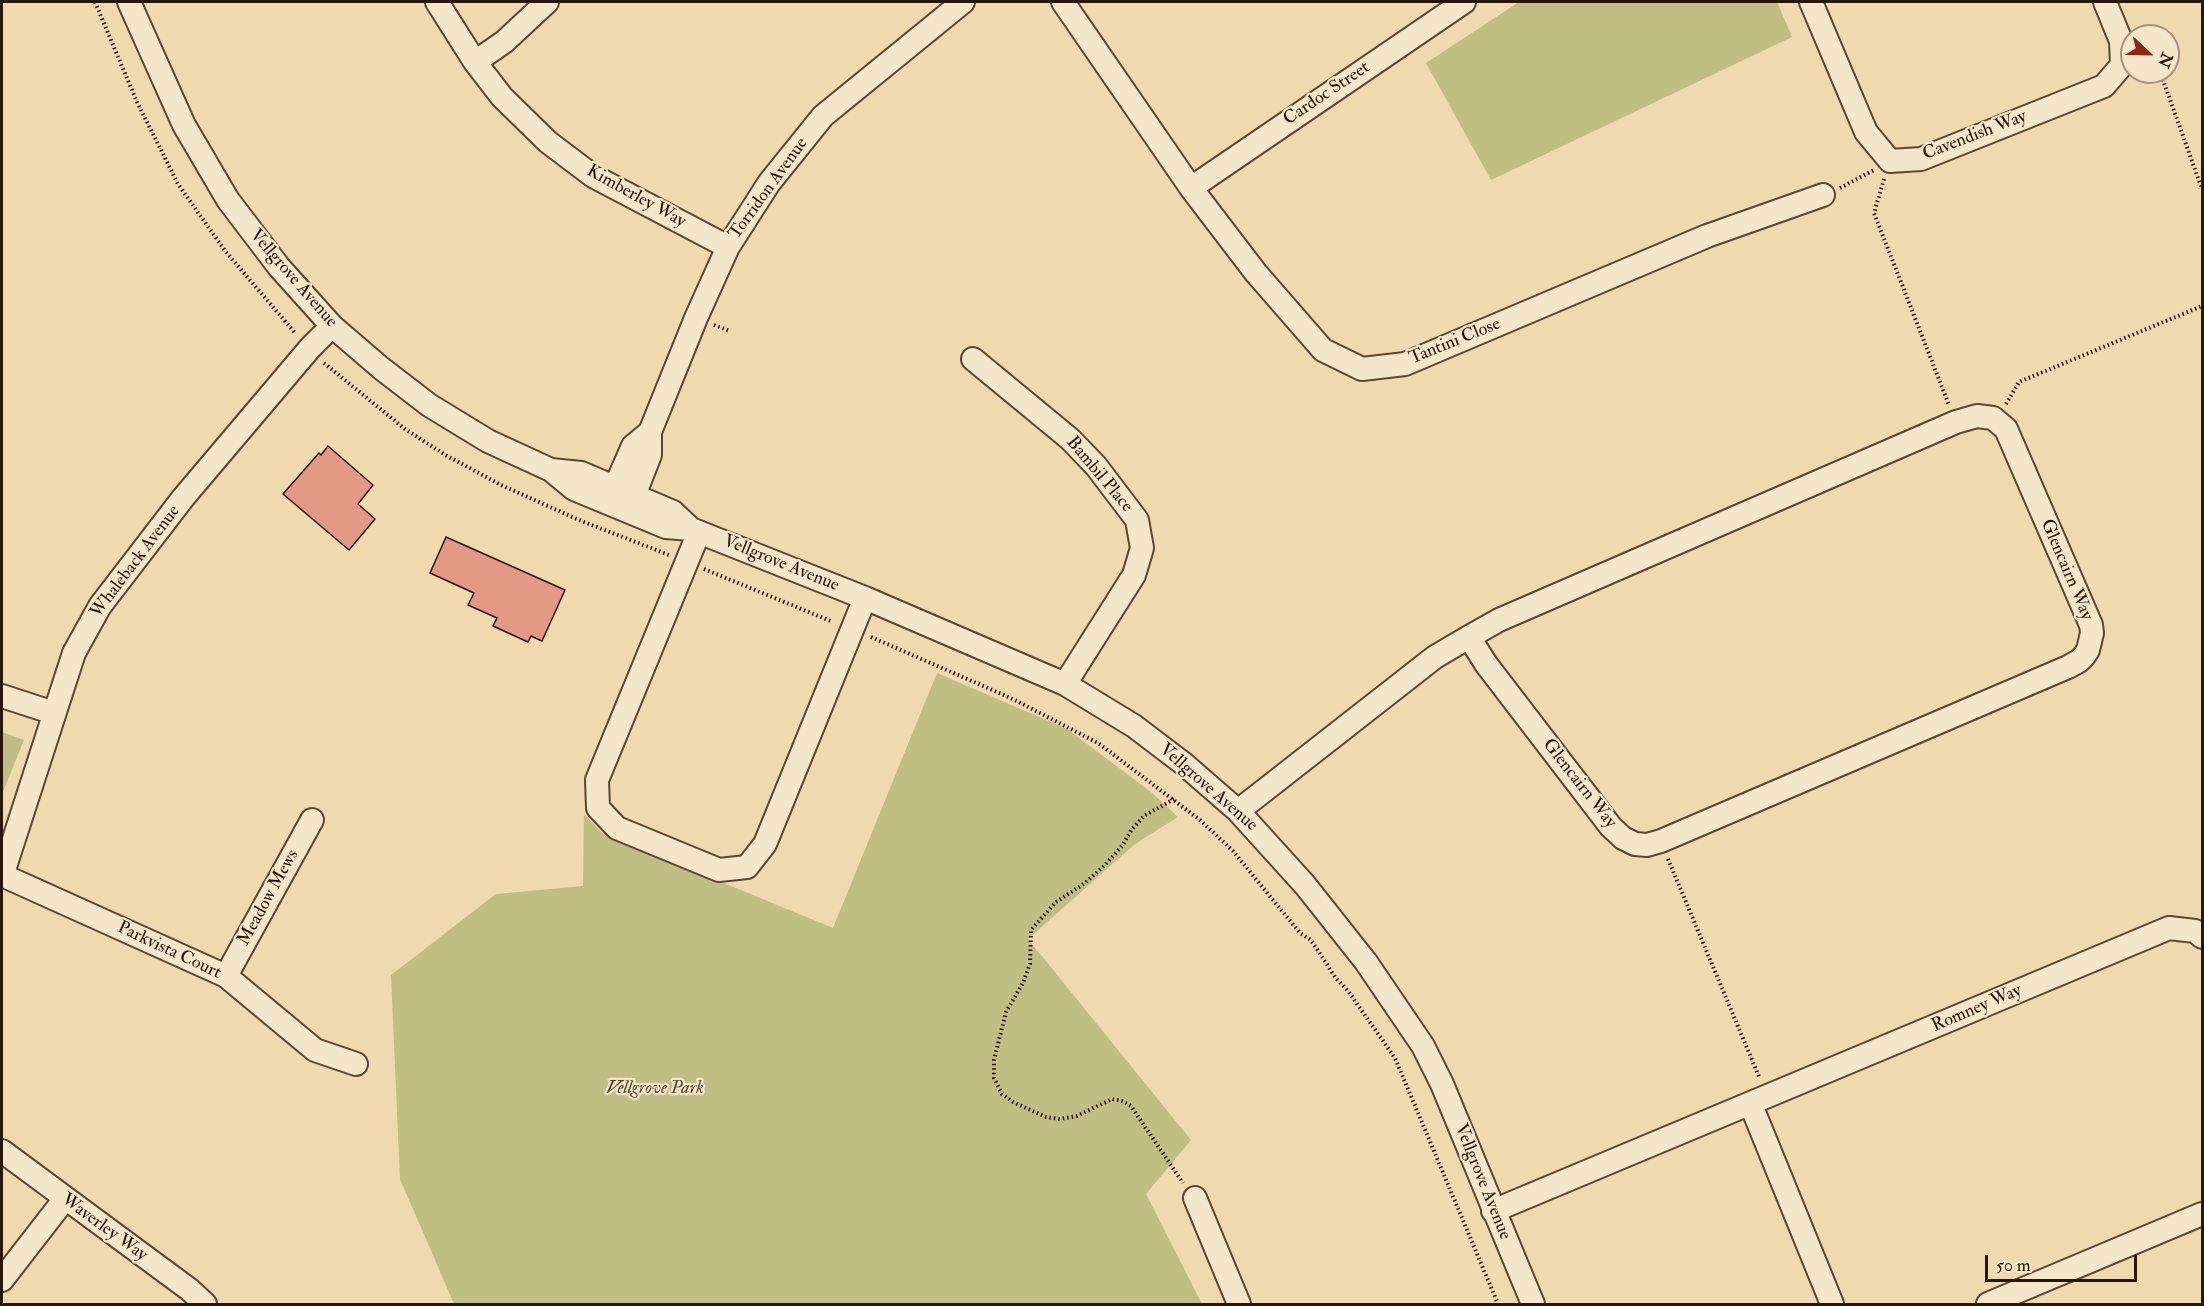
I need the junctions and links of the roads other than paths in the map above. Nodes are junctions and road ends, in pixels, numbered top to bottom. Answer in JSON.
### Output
{"nodes":[{"id":1,"x":129,"y":2,"type":"edge"},
{"id":2,"x":437,"y":2,"type":"edge"},
{"id":3,"x":547,"y":2,"type":"edge"},
{"id":4,"x":963,"y":2,"type":"edge"},
{"id":5,"x":1064,"y":2,"type":"edge"},
{"id":6,"x":1464,"y":2,"type":"edge"},
{"id":7,"x":1811,"y":2,"type":"edge"},
{"id":8,"x":2105,"y":2,"type":"edge"},
{"id":9,"x":475,"y":62,"type":"junction"},
{"id":10,"x":1191,"y":188,"type":"junction"},
{"id":11,"x":1823,"y":195,"type":"road end"},
{"id":12,"x":728,"y":247,"type":"junction"},
{"id":13,"x":332,"y":326,"type":"junction"},
{"id":14,"x":973,"y":359,"type":"dead end"},
{"id":15,"x":621,"y":500,"type":"junction"},
{"id":16,"x":695,"y":531,"type":"junction"},
{"id":17,"x":865,"y":598,"type":"junction"},
{"id":18,"x":1469,"y":637,"type":"junction"},
{"id":19,"x":1065,"y":684,"type":"junction"},
{"id":20,"x":2,"y":696,"type":"edge"},
{"id":21,"x":54,"y":713,"type":"junction"},
{"id":22,"x":1238,"y":811,"type":"junction"},
{"id":23,"x":312,"y":820,"type":"dead end"},
{"id":24,"x":2,"y":876,"type":"edge"},
{"id":25,"x":2202,"y":937,"type":"edge"},
{"id":26,"x":226,"y":976,"type":"junction"},
{"id":27,"x":356,"y":1064,"type":"dead end"},
{"id":28,"x":1760,"y":1101,"type":"junction"},
{"id":29,"x":2,"y":1151,"type":"edge"},
{"id":30,"x":1195,"y":1198,"type":"road end"},
{"id":31,"x":64,"y":1200,"type":"junction"},
{"id":32,"x":1494,"y":1211,"type":"junction"},
{"id":33,"x":2202,"y":1214,"type":"edge"},
{"id":34,"x":2,"y":1280,"type":"edge"},
{"id":35,"x":205,"y":1305,"type":"edge"},
{"id":36,"x":1239,"y":1305,"type":"edge"},
{"id":37,"x":1533,"y":1305,"type":"edge"},
{"id":38,"x":1832,"y":1305,"type":"edge"},
{"id":39,"x":1988,"y":1305,"type":"edge"}],
"edges":[{"from":1,"to":13,"type":"street","name":"Vellgrove Avenue"},
{"from":2,"to":9,"type":"street","name":"Kimberley Way"},
{"from":3,"to":9,"type":"street"},
{"from":4,"to":12,"type":"street","name":"Torridon Avenue"},
{"from":5,"to":10,"type":"street","name":"Tantini Close"},
{"from":6,"to":10,"type":"street","name":"Cardoc Street"},
{"from":7,"to":8,"type":"street","name":"Cavendish Way"},
{"from":9,"to":12,"type":"street","name":"Kimberley Way"},
{"from":10,"to":11,"type":"street","name":"Tantini Close"},
{"from":12,"to":15,"type":"street","name":"Torridon Avenue"},
{"from":13,"to":15,"type":"street","name":"Vellgrove Avenue"},
{"from":13,"to":21,"type":"street","name":"Whaleback Avenue"},
{"from":14,"to":19,"type":"street","name":"Bambil Place"},
{"from":15,"to":16,"type":"street","name":"Vellgrove Avenue"},
{"from":16,"to":17,"type":"street","name":"Vellgrove Avenue"},
{"from":16,"to":17,"type":"street"},
{"from":17,"to":19,"type":"street","name":"Vellgrove Avenue"},
{"from":18,"to":18,"type":"street","name":"Glencairn Way"},
{"from":18,"to":22,"type":"street"},
{"from":19,"to":22,"type":"street","name":"Vellgrove Avenue"},
{"from":20,"to":21,"type":"street"},
{"from":21,"to":24,"type":"street","name":"Whaleback Avenue"},
{"from":22,"to":32,"type":"street","name":"Vellgrove Avenue"},
{"from":23,"to":26,"type":"street","name":"Meadow Mews"},
{"from":24,"to":26,"type":"street","name":"Parkvista Court"},
{"from":25,"to":28,"type":"street","name":"Romney Way"},
{"from":26,"to":27,"type":"street","name":"Parkvista Court"},
{"from":28,"to":32,"type":"street","name":"Romney Way"},
{"from":28,"to":38,"type":"street"},
{"from":29,"to":31,"type":"street","name":"Waverley Way"},
{"from":30,"to":36,"type":"street"},
{"from":31,"to":34,"type":"street"},
{"from":31,"to":35,"type":"street","name":"Waverley Way"},
{"from":32,"to":37,"type":"street","name":"Vellgrove Avenue"},
{"from":33,"to":39,"type":"street"}]}
